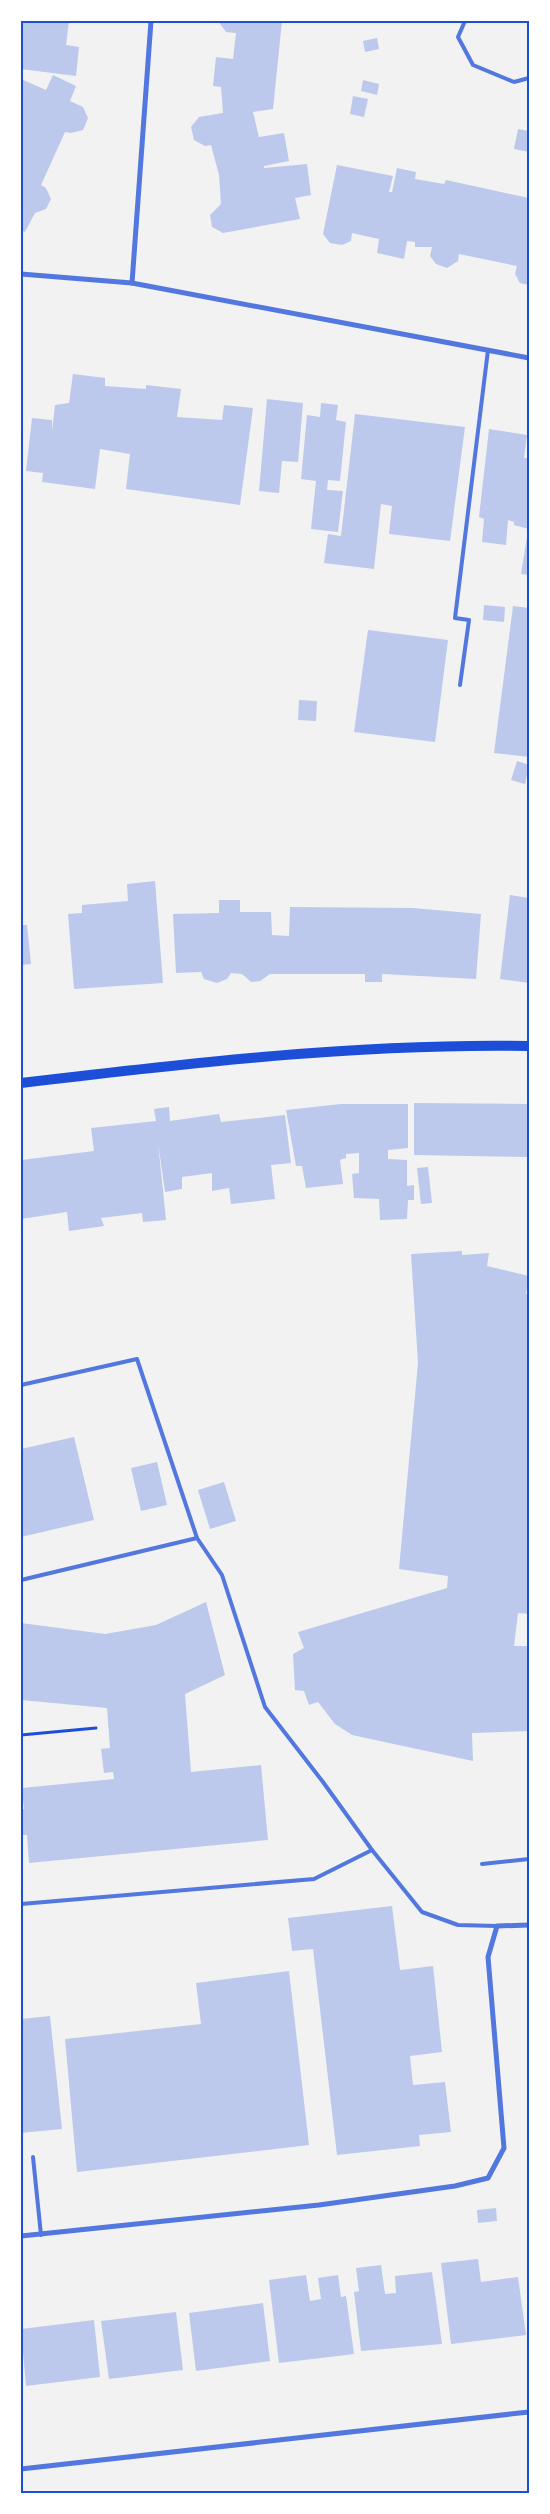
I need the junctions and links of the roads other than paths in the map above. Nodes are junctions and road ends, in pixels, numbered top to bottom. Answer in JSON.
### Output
{"nodes":[{"id":1,"x":150,"y":21,"type":"edge"},
{"id":2,"x":465,"y":21,"type":"edge"},
{"id":3,"x":529,"y":78,"type":"edge"},
{"id":4,"x":21,"y":274,"type":"edge"},
{"id":5,"x":132,"y":283,"type":"junction"},
{"id":6,"x":488,"y":350,"type":"junction"},
{"id":7,"x":529,"y":358,"type":"edge"},
{"id":8,"x":460,"y":685,"type":"dead end"},
{"id":9,"x":529,"y":1046,"type":"edge"},
{"id":10,"x":21,"y":1083,"type":"edge"},
{"id":11,"x":21,"y":1386,"type":"edge"},
{"id":12,"x":197,"y":1538,"type":"junction"},
{"id":13,"x":21,"y":1580,"type":"edge"},
{"id":14,"x":372,"y":1850,"type":"junction"},
{"id":15,"x":529,"y":1859,"type":"edge"},
{"id":16,"x":482,"y":1864,"type":"dead end"},
{"id":17,"x":21,"y":1904,"type":"edge"},
{"id":18,"x":529,"y":1925,"type":"edge"},
{"id":19,"x":496,"y":1926,"type":"junction"},
{"id":20,"x":33,"y":2157,"type":"dead end"},
{"id":21,"x":41,"y":2235,"type":"junction"},
{"id":22,"x":21,"y":2236,"type":"edge"},
{"id":23,"x":529,"y":2412,"type":"edge"},
{"id":24,"x":21,"y":2469,"type":"edge"}],
"edges":[{"from":1,"to":5,"type":"street"},
{"from":2,"to":3,"type":"lane"},
{"from":4,"to":5,"type":"street"},
{"from":5,"to":6,"type":"street"},
{"from":6,"to":7,"type":"street"},
{"from":6,"to":8,"type":"lane"},
{"from":9,"to":10,"type":"main road"},
{"from":11,"to":12,"type":"lane"},
{"from":12,"to":13,"type":"lane"},
{"from":12,"to":14,"type":"lane"},
{"from":14,"to":17,"type":"lane"},
{"from":14,"to":19,"type":"lane"},
{"from":15,"to":16,"type":"lane"},
{"from":18,"to":19,"type":"street"},
{"from":19,"to":21,"type":"street"},
{"from":20,"to":21,"type":"lane"},
{"from":21,"to":22,"type":"street"},
{"from":23,"to":24,"type":"street"}]}
